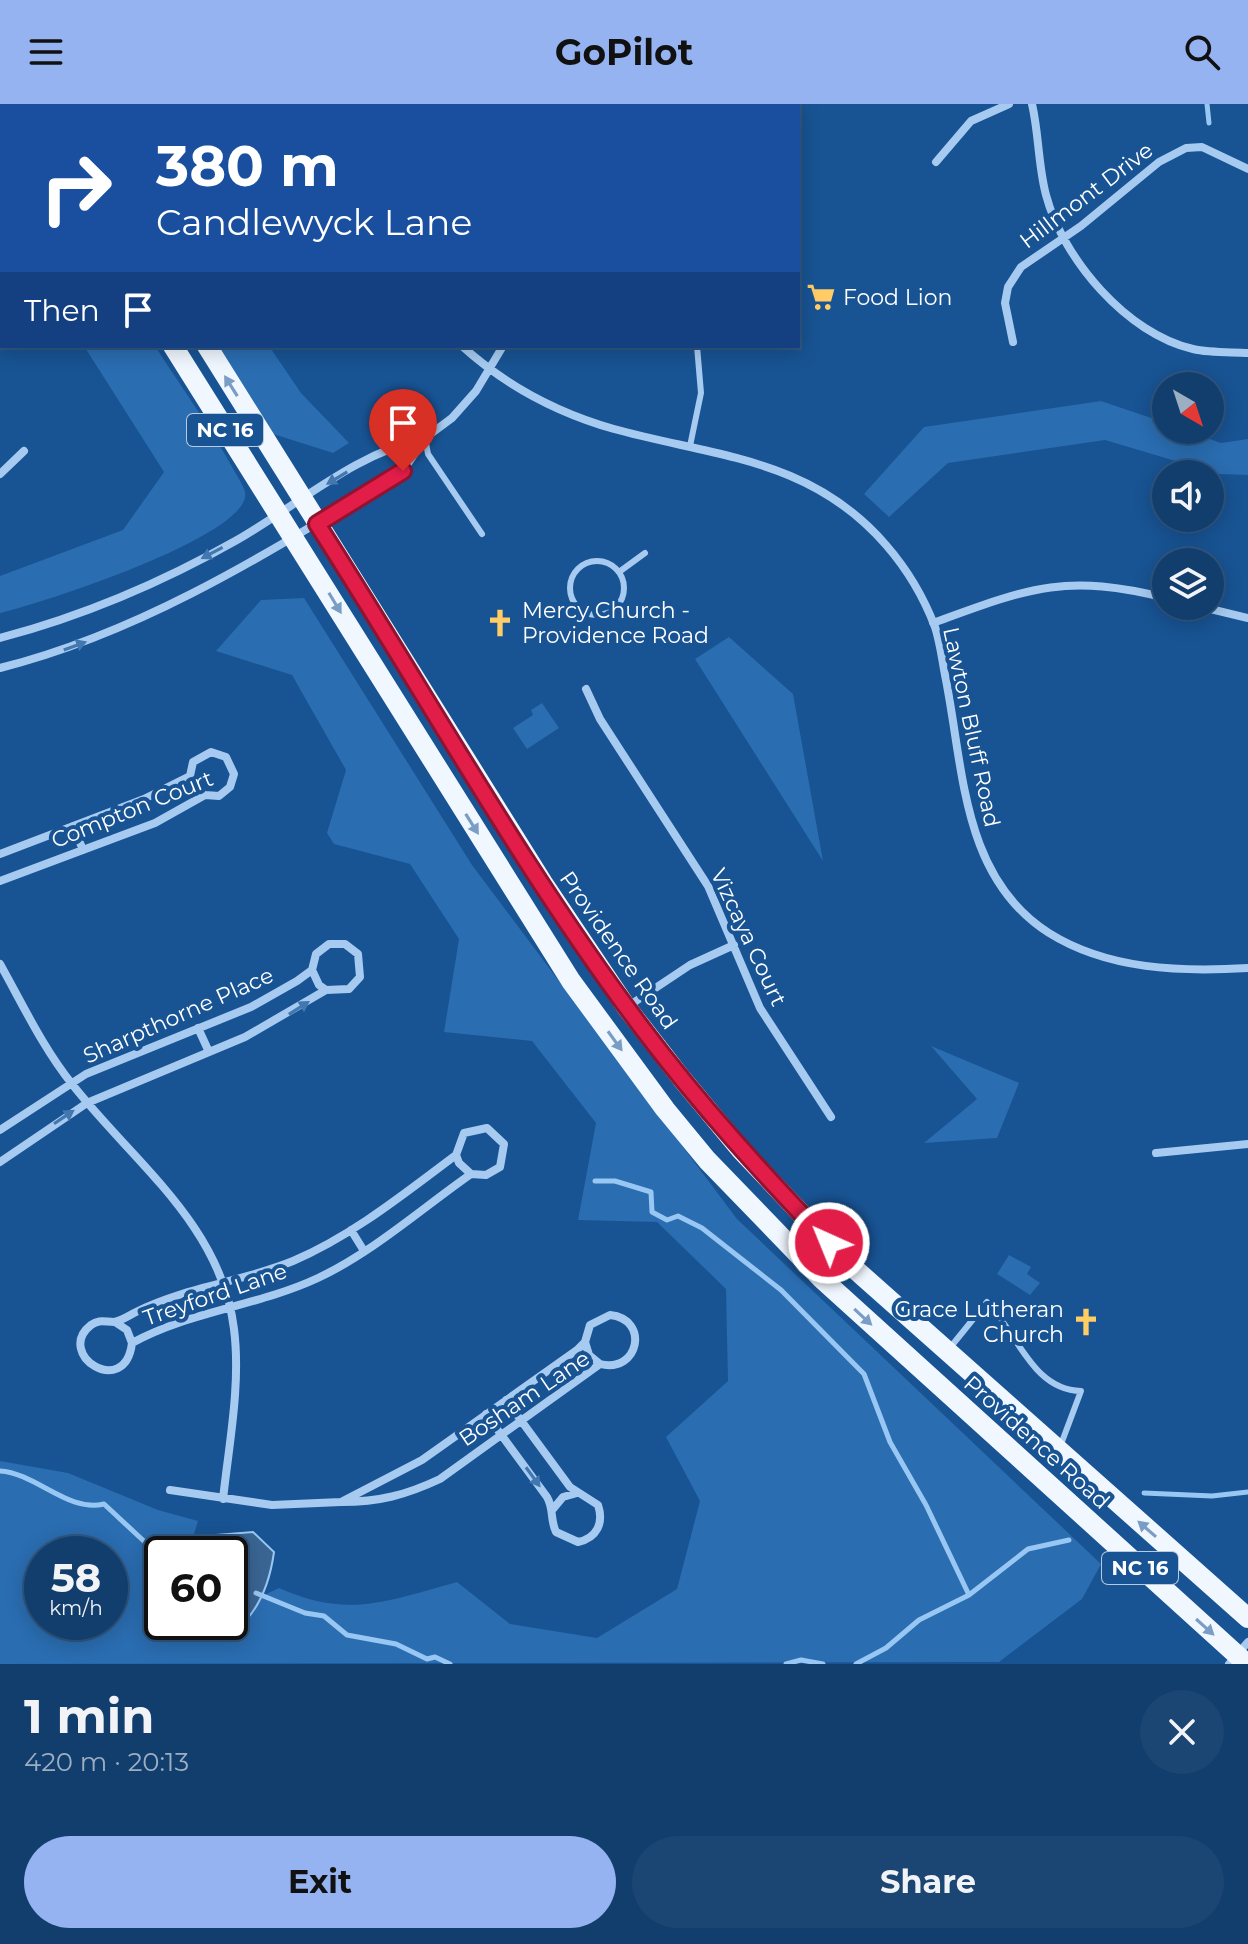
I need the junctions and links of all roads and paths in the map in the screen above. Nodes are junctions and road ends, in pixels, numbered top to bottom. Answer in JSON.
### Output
{"nodes":[{"id":1,"x":1009,"y":104,"type":"edge"},
{"id":2,"x":1032,"y":104,"type":"edge"},
{"id":3,"x":936,"y":162,"type":"dead end"},
{"id":4,"x":1248,"y":169,"type":"edge"},
{"id":5,"x":1065,"y":236,"type":"junction"},
{"id":6,"x":1013,"y":342,"type":"dead end"},
{"id":7,"x":174,"y":348,"type":"edge"},
{"id":8,"x":208,"y":348,"type":"edge"},
{"id":9,"x":464,"y":348,"type":"edge"},
{"id":10,"x":502,"y":348,"type":"edge"},
{"id":11,"x":697,"y":348,"type":"edge"},
{"id":12,"x":1248,"y":353,"type":"edge"},
{"id":13,"x":489,"y":368,"type":"junction"},
{"id":14,"x":425,"y":438,"type":"junction"},
{"id":15,"x":690,"y":446,"type":"junction"},
{"id":16,"x":24,"y":451,"type":"dead end"},
{"id":17,"x":0,"y":474,"type":"edge"},
{"id":18,"x":301,"y":500,"type":"junction"},
{"id":19,"x":279,"y":514,"type":"junction"},
{"id":20,"x":317,"y":524,"type":"junction"},
{"id":21,"x":482,"y":534,"type":"dead end"},
{"id":22,"x":295,"y":536,"type":"junction"},
{"id":23,"x":645,"y":553,"type":"dead end"},
{"id":24,"x":619,"y":572,"type":"junction"},
{"id":25,"x":1152,"y":595,"type":"edge"},
{"id":26,"x":1224,"y":612,"type":"edge"},
{"id":27,"x":1248,"y":618,"type":"edge"},
{"id":28,"x":933,"y":623,"type":"junction"},
{"id":29,"x":0,"y":638,"type":"edge"},
{"id":30,"x":0,"y":668,"type":"edge"},
{"id":31,"x":586,"y":689,"type":"dead end"},
{"id":32,"x":190,"y":776,"type":"junction"},
{"id":33,"x":205,"y":795,"type":"junction"},
{"id":34,"x":73,"y":826,"type":"junction"},
{"id":35,"x":83,"y":850,"type":"junction"},
{"id":36,"x":0,"y":854,"type":"edge"},
{"id":37,"x":0,"y":881,"type":"edge"},
{"id":38,"x":734,"y":945,"type":"junction"},
{"id":39,"x":0,"y":964,"type":"edge"},
{"id":40,"x":1248,"y":968,"type":"edge"},
{"id":41,"x":312,"y":970,"type":"junction"},
{"id":42,"x":326,"y":990,"type":"junction"},
{"id":43,"x":627,"y":1008,"type":"junction"},
{"id":44,"x":198,"y":1028,"type":"junction"},
{"id":45,"x":209,"y":1052,"type":"junction"},
{"id":46,"x":70,"y":1082,"type":"junction"},
{"id":47,"x":87,"y":1103,"type":"junction"},
{"id":48,"x":831,"y":1117,"type":"dead end"},
{"id":49,"x":0,"y":1130,"type":"edge"},
{"id":50,"x":1248,"y":1144,"type":"edge"},
{"id":51,"x":1156,"y":1153,"type":"dead end"},
{"id":52,"x":456,"y":1155,"type":"junction"},
{"id":53,"x":0,"y":1162,"type":"edge"},
{"id":54,"x":471,"y":1174,"type":"junction"},
{"id":55,"x":351,"y":1230,"type":"junction"},
{"id":56,"x":364,"y":1251,"type":"junction"},
{"id":57,"x":222,"y":1281,"type":"junction"},
{"id":58,"x":230,"y":1307,"type":"junction"},
{"id":59,"x":115,"y":1322,"type":"junction"},
{"id":60,"x":585,"y":1342,"type":"junction"},
{"id":61,"x":132,"y":1343,"type":"junction"},
{"id":62,"x":946,"y":1352,"type":"junction"},
{"id":63,"x":600,"y":1364,"type":"junction"},
{"id":64,"x":506,"y":1400,"type":"junction"},
{"id":65,"x":486,"y":1414,"type":"junction"},
{"id":66,"x":521,"y":1420,"type":"junction"},
{"id":67,"x":502,"y":1434,"type":"junction"},
{"id":68,"x":1058,"y":1451,"type":"junction"},
{"id":69,"x":170,"y":1490,"type":"dead end"},
{"id":70,"x":577,"y":1493,"type":"junction"},
{"id":71,"x":223,"y":1499,"type":"junction"},
{"id":72,"x":341,"y":1502,"type":"junction"},
{"id":73,"x":553,"y":1509,"type":"junction"},
{"id":74,"x":1248,"y":1618,"type":"edge"},
{"id":75,"x":1240,"y":1656,"type":"edge"}],
"edges":[{"from":1,"to":3,"type":"street"},
{"from":2,"to":5,"type":"street"},
{"from":4,"to":5,"type":"street","name":"Hillmont Drive"},
{"from":5,"to":6,"type":"street","name":"Hillmont Drive"},
{"from":5,"to":12,"type":"street"},
{"from":7,"to":19,"type":"main road","name":"Providence Road","number":"NC 16"},
{"from":18,"to":8,"type":"main road","name":"Providence Road","number":"NC 16","one_way":true},
{"from":9,"to":13,"type":"street","name":"Lawton Bluff Road"},
{"from":10,"to":13,"type":"street"},
{"from":11,"to":15,"type":"lane"},
{"from":13,"to":14,"type":"street"},
{"from":13,"to":15,"type":"street","name":"Lawton Bluff Road"},
{"from":14,"to":18,"type":"street","one_way":true},
{"from":14,"to":20,"type":"street"},
{"from":14,"to":21,"type":"lane"},
{"from":15,"to":28,"type":"street","name":"Lawton Bluff Road"},
{"from":16,"to":17,"type":"street"},
{"from":18,"to":19,"type":"street"},
{"from":18,"to":20,"type":"main road","name":"Providence Road","number":"NC 16"},
{"from":19,"to":22,"type":"main road","name":"Providence Road","number":"NC 16"},
{"from":19,"to":29,"type":"street","one_way":true},
{"from":20,"to":22,"type":"street"},
{"from":20,"to":43,"type":"main road","name":"Providence Road","number":"NC 16"},
{"from":30,"to":22,"type":"street","one_way":true},
{"from":22,"to":75,"type":"main road","name":"Providence Road","number":"NC 16","one_way":true},
{"from":23,"to":24,"type":"lane"},
{"from":24,"to":24,"type":"lane"},
{"from":25,"to":28,"type":"street"},
{"from":26,"to":27,"type":"street"},
{"from":28,"to":40,"type":"street","name":"Lawton Bluff Road"},
{"from":31,"to":38,"type":"street","name":"Vizcaya Court"},
{"from":32,"to":33,"type":"street"},
{"from":32,"to":33,"type":"street","name":"Compton Court"},
{"from":32,"to":34,"type":"street","name":"Compton Court"},
{"from":33,"to":35,"type":"street","name":"Compton Court"},
{"from":34,"to":35,"type":"street"},
{"from":34,"to":36,"type":"street","name":"Compton Court"},
{"from":35,"to":37,"type":"street","name":"Compton Court"},
{"from":38,"to":43,"type":"street"},
{"from":38,"to":48,"type":"street","name":"Vizcaya Court"},
{"from":39,"to":46,"type":"street"},
{"from":41,"to":42,"type":"street"},
{"from":41,"to":42,"type":"street","name":"Sharpthorne Place"},
{"from":41,"to":44,"type":"street","name":"Sharpthorne Place"},
{"from":45,"to":42,"type":"street","name":"Sharpthorne Place","one_way":true},
{"from":43,"to":62,"type":"main road","name":"Providence Road","number":"NC 16"},
{"from":44,"to":45,"type":"street"},
{"from":44,"to":46,"type":"street","name":"Sharpthorne Place"},
{"from":45,"to":47,"type":"street","name":"Sharpthorne Place"},
{"from":46,"to":47,"type":"street"},
{"from":46,"to":49,"type":"street","name":"Sharpthorne Place"},
{"from":53,"to":47,"type":"street","name":"Sharpthorne Place","one_way":true},
{"from":47,"to":57,"type":"street"},
{"from":50,"to":51,"type":"street"},
{"from":52,"to":54,"type":"street"},
{"from":52,"to":54,"type":"street","name":"Treyford Lane"},
{"from":52,"to":55,"type":"street","name":"Treyford Lane"},
{"from":54,"to":56,"type":"street","name":"Treyford Lane"},
{"from":55,"to":56,"type":"street"},
{"from":55,"to":57,"type":"street","name":"Treyford Lane"},
{"from":56,"to":58,"type":"street","name":"Treyford Lane"},
{"from":57,"to":58,"type":"street"},
{"from":57,"to":59,"type":"street","name":"Treyford Lane"},
{"from":58,"to":61,"type":"street","name":"Treyford Lane"},
{"from":58,"to":71,"type":"street"},
{"from":59,"to":61,"type":"street"},
{"from":59,"to":61,"type":"street","name":"Treyford Lane"},
{"from":60,"to":63,"type":"street"},
{"from":60,"to":63,"type":"street","name":"Bosham Lane"},
{"from":60,"to":64,"type":"street","name":"Bosham Lane"},
{"from":62,"to":68,"type":"main road","name":"Providence Road","number":"NC 16"},
{"from":62,"to":68,"type":"lane"},
{"from":63,"to":66,"type":"street","name":"Bosham Lane"},
{"from":64,"to":65,"type":"street","name":"Bosham Lane"},
{"from":64,"to":66,"type":"street"},
{"from":65,"to":67,"type":"street"},
{"from":65,"to":72,"type":"street","name":"Bosham Lane"},
{"from":66,"to":67,"type":"street","name":"Bosham Lane"},
{"from":66,"to":70,"type":"street"},
{"from":67,"to":72,"type":"street","name":"Bosham Lane"},
{"from":67,"to":73,"type":"street","one_way":true},
{"from":74,"to":68,"type":"main road","name":"Providence Road","number":"NC 16","one_way":true},
{"from":69,"to":71,"type":"street","name":"Bosham Lane"},
{"from":70,"to":73,"type":"street"},
{"from":70,"to":73,"type":"street"},
{"from":71,"to":72,"type":"street","name":"Bosham Lane"}]}
